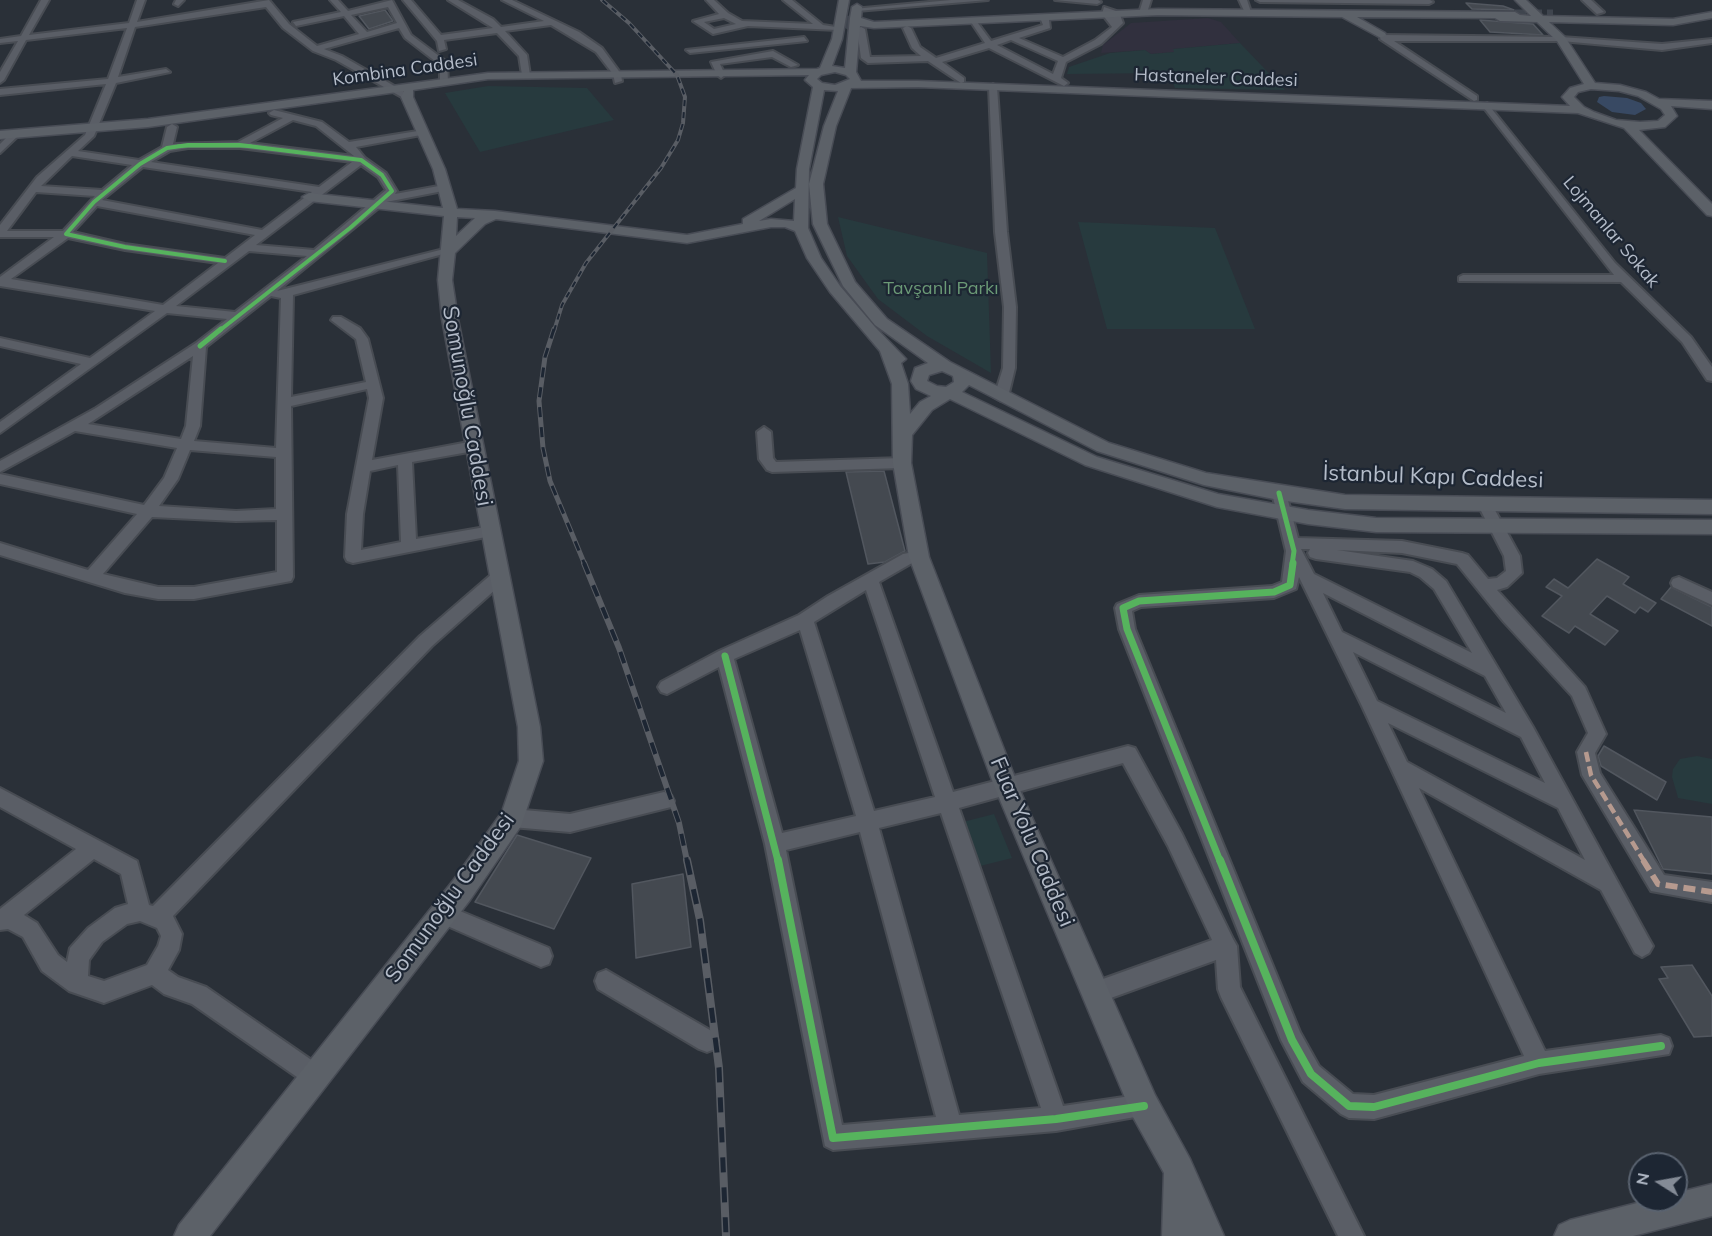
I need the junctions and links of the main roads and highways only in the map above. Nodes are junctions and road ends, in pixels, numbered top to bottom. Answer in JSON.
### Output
{"nodes":[{"id":1,"x":844,"y":0,"type":"edge"},
{"id":2,"x":1520,"y":0,"type":"edge"},
{"id":3,"x":854,"y":8,"type":"edge"},
{"id":4,"x":1712,"y":13,"type":"edge"},
{"id":5,"x":1552,"y":14,"type":"junction"},
{"id":6,"x":1346,"y":15,"type":"junction"},
{"id":7,"x":1362,"y":15,"type":"junction"},
{"id":8,"x":1524,"y":15,"type":"junction"},
{"id":9,"x":1046,"y":16,"type":"junction"},
{"id":10,"x":1112,"y":17,"type":"junction"},
{"id":11,"x":1681,"y":18,"type":"junction"},
{"id":12,"x":1017,"y":21,"type":"junction"},
{"id":13,"x":971,"y":23,"type":"junction"},
{"id":14,"x":861,"y":29,"type":"junction"},
{"id":15,"x":1561,"y":39,"type":"junction"},
{"id":16,"x":852,"y":57,"type":"junction"},
{"id":17,"x":793,"y":70,"type":"junction"},
{"id":18,"x":823,"y":71,"type":"junction"},
{"id":19,"x":618,"y":78,"type":"junction"},
{"id":20,"x":884,"y":79,"type":"junction"},
{"id":21,"x":848,"y":83,"type":"junction"},
{"id":22,"x":1591,"y":86,"type":"junction"},
{"id":23,"x":1620,"y":88,"type":"junction"},
{"id":24,"x":403,"y":91,"type":"junction"},
{"id":25,"x":1569,"y":101,"type":"junction"},
{"id":26,"x":1712,"y":105,"type":"edge"},
{"id":27,"x":1665,"y":107,"type":"junction"},
{"id":28,"x":1580,"y":110,"type":"junction"},
{"id":29,"x":1712,"y":112,"type":"edge"},
{"id":30,"x":1628,"y":125,"type":"junction"},
{"id":31,"x":1650,"y":126,"type":"junction"},
{"id":32,"x":91,"y":133,"type":"junction"},
{"id":33,"x":5,"y":141,"type":"edge"},
{"id":34,"x":801,"y":190,"type":"junction"},
{"id":35,"x":314,"y":193,"type":"road end"},
{"id":36,"x":1712,"y":198,"type":"edge"},
{"id":37,"x":1712,"y":212,"type":"edge"},
{"id":38,"x":451,"y":213,"type":"junction"},
{"id":39,"x":495,"y":214,"type":"junction"},
{"id":40,"x":801,"y":228,"type":"junction"},
{"id":41,"x":729,"y":231,"type":"junction"},
{"id":42,"x":448,"y":251,"type":"junction"},
{"id":43,"x":888,"y":349,"type":"junction"},
{"id":44,"x":952,"y":369,"type":"junction"},
{"id":45,"x":920,"y":381,"type":"junction"},
{"id":46,"x":949,"y":392,"type":"junction"},
{"id":47,"x":902,"y":404,"type":"junction"},
{"id":48,"x":903,"y":434,"type":"junction"},
{"id":49,"x":1712,"y":507,"type":"edge"},
{"id":50,"x":1712,"y":527,"type":"edge"},
{"id":51,"x":1179,"y":1170,"type":"junction"},
{"id":52,"x":1712,"y":1200,"type":"edge"},
{"id":53,"x":190,"y":1236,"type":"edge"},
{"id":54,"x":1178,"y":1236,"type":"edge"},
{"id":55,"x":1208,"y":1236,"type":"edge"},
{"id":56,"x":1570,"y":1236,"type":"edge"}],
"edges":[{"from":1,"to":18,"type":"main road"},
{"from":2,"to":8,"type":"main road"},
{"from":3,"to":13,"type":"main road"},
{"from":3,"to":14,"type":"main road","name":"İstanbul Kapı Caddesi"},
{"from":4,"to":11,"type":"main road"},
{"from":5,"to":8,"type":"main road"},
{"from":5,"to":11,"type":"main road"},
{"from":5,"to":11,"type":"main road"},
{"from":6,"to":7,"type":"main road"},
{"from":6,"to":7,"type":"main road"},
{"from":6,"to":10,"type":"main road"},
{"from":6,"to":10,"type":"main road"},
{"from":7,"to":8,"type":"main road"},
{"from":8,"to":15,"type":"main road"},
{"from":9,"to":10,"type":"main road"},
{"from":9,"to":12,"type":"main road"},
{"from":9,"to":13,"type":"main road"},
{"from":11,"to":11,"type":"main road"},
{"from":12,"to":13,"type":"main road"},
{"from":12,"to":14,"type":"main road"},
{"from":13,"to":14,"type":"main road"},
{"from":14,"to":16,"type":"main road","name":"İstanbul Kapı Caddesi"},
{"from":15,"to":22,"type":"main road"},
{"from":15,"to":23,"type":"main road"},
{"from":16,"to":20,"type":"main road"},
{"from":16,"to":21,"type":"main road","name":"İstanbul Kapı Caddesi"},
{"from":17,"to":18,"type":"main road","name":"Kombina Caddesi"},
{"from":17,"to":18,"type":"main road"},
{"from":17,"to":19,"type":"main road","name":"Kombina Caddesi"},
{"from":18,"to":19,"type":"main road","name":"Kombina Caddesi"},
{"from":18,"to":21,"type":"main road"},
{"from":18,"to":21,"type":"main road"},
{"from":18,"to":34,"type":"main road"},
{"from":19,"to":24,"type":"main road","name":"Kombina Caddesi"},
{"from":19,"to":24,"type":"main road","name":"Kombina Caddesi"},
{"from":20,"to":21,"type":"main road","name":"Hastaneler Caddesi"},
{"from":20,"to":21,"type":"main road"},
{"from":20,"to":25,"type":"main road","name":"Hastaneler Caddesi"},
{"from":20,"to":28,"type":"main road","name":"Hastaneler Caddesi"},
{"from":21,"to":44,"type":"main road","name":"İstanbul Kapı Caddesi"},
{"from":22,"to":23,"type":"main road"},
{"from":22,"to":25,"type":"main road"},
{"from":23,"to":27,"type":"main road"},
{"from":24,"to":32,"type":"main road","name":"Kombina Caddesi"},
{"from":24,"to":32,"type":"main road","name":"Kombina Caddesi"},
{"from":24,"to":38,"type":"main road"},
{"from":25,"to":28,"type":"main road"},
{"from":26,"to":27,"type":"main road"},
{"from":27,"to":29,"type":"main road"},
{"from":27,"to":31,"type":"main road"},
{"from":28,"to":30,"type":"main road"},
{"from":30,"to":31,"type":"main road"},
{"from":30,"to":37,"type":"main road"},
{"from":31,"to":36,"type":"main road"},
{"from":32,"to":33,"type":"main road","name":"Kombina Caddesi"},
{"from":34,"to":40,"type":"main road"},
{"from":34,"to":41,"type":"main road"},
{"from":35,"to":38,"type":"main road"},
{"from":38,"to":39,"type":"main road"},
{"from":38,"to":42,"type":"main road","name":"Somunoğlu Caddesi"},
{"from":39,"to":41,"type":"main road"},
{"from":39,"to":42,"type":"main road"},
{"from":40,"to":41,"type":"main road"},
{"from":40,"to":43,"type":"main road"},
{"from":42,"to":53,"type":"main road","name":"Somunoğlu Caddesi"},
{"from":43,"to":45,"type":"main road"},
{"from":43,"to":47,"type":"main road","name":"Fuar Yolu Caddesi"},
{"from":44,"to":45,"type":"main road"},
{"from":44,"to":46,"type":"main road"},
{"from":44,"to":49,"type":"main road","name":"İstanbul Kapı Caddesi"},
{"from":45,"to":46,"type":"main road"},
{"from":45,"to":47,"type":"main road"},
{"from":46,"to":48,"type":"main road"},
{"from":46,"to":50,"type":"main road"},
{"from":47,"to":48,"type":"main road","name":"Fuar Yolu Caddesi"},
{"from":48,"to":51,"type":"main road","name":"Fuar Yolu Caddesi"},
{"from":51,"to":54,"type":"main road"},
{"from":51,"to":55,"type":"main road","name":"Fuar Yolu Caddesi"},
{"from":52,"to":56,"type":"main road"}]}
